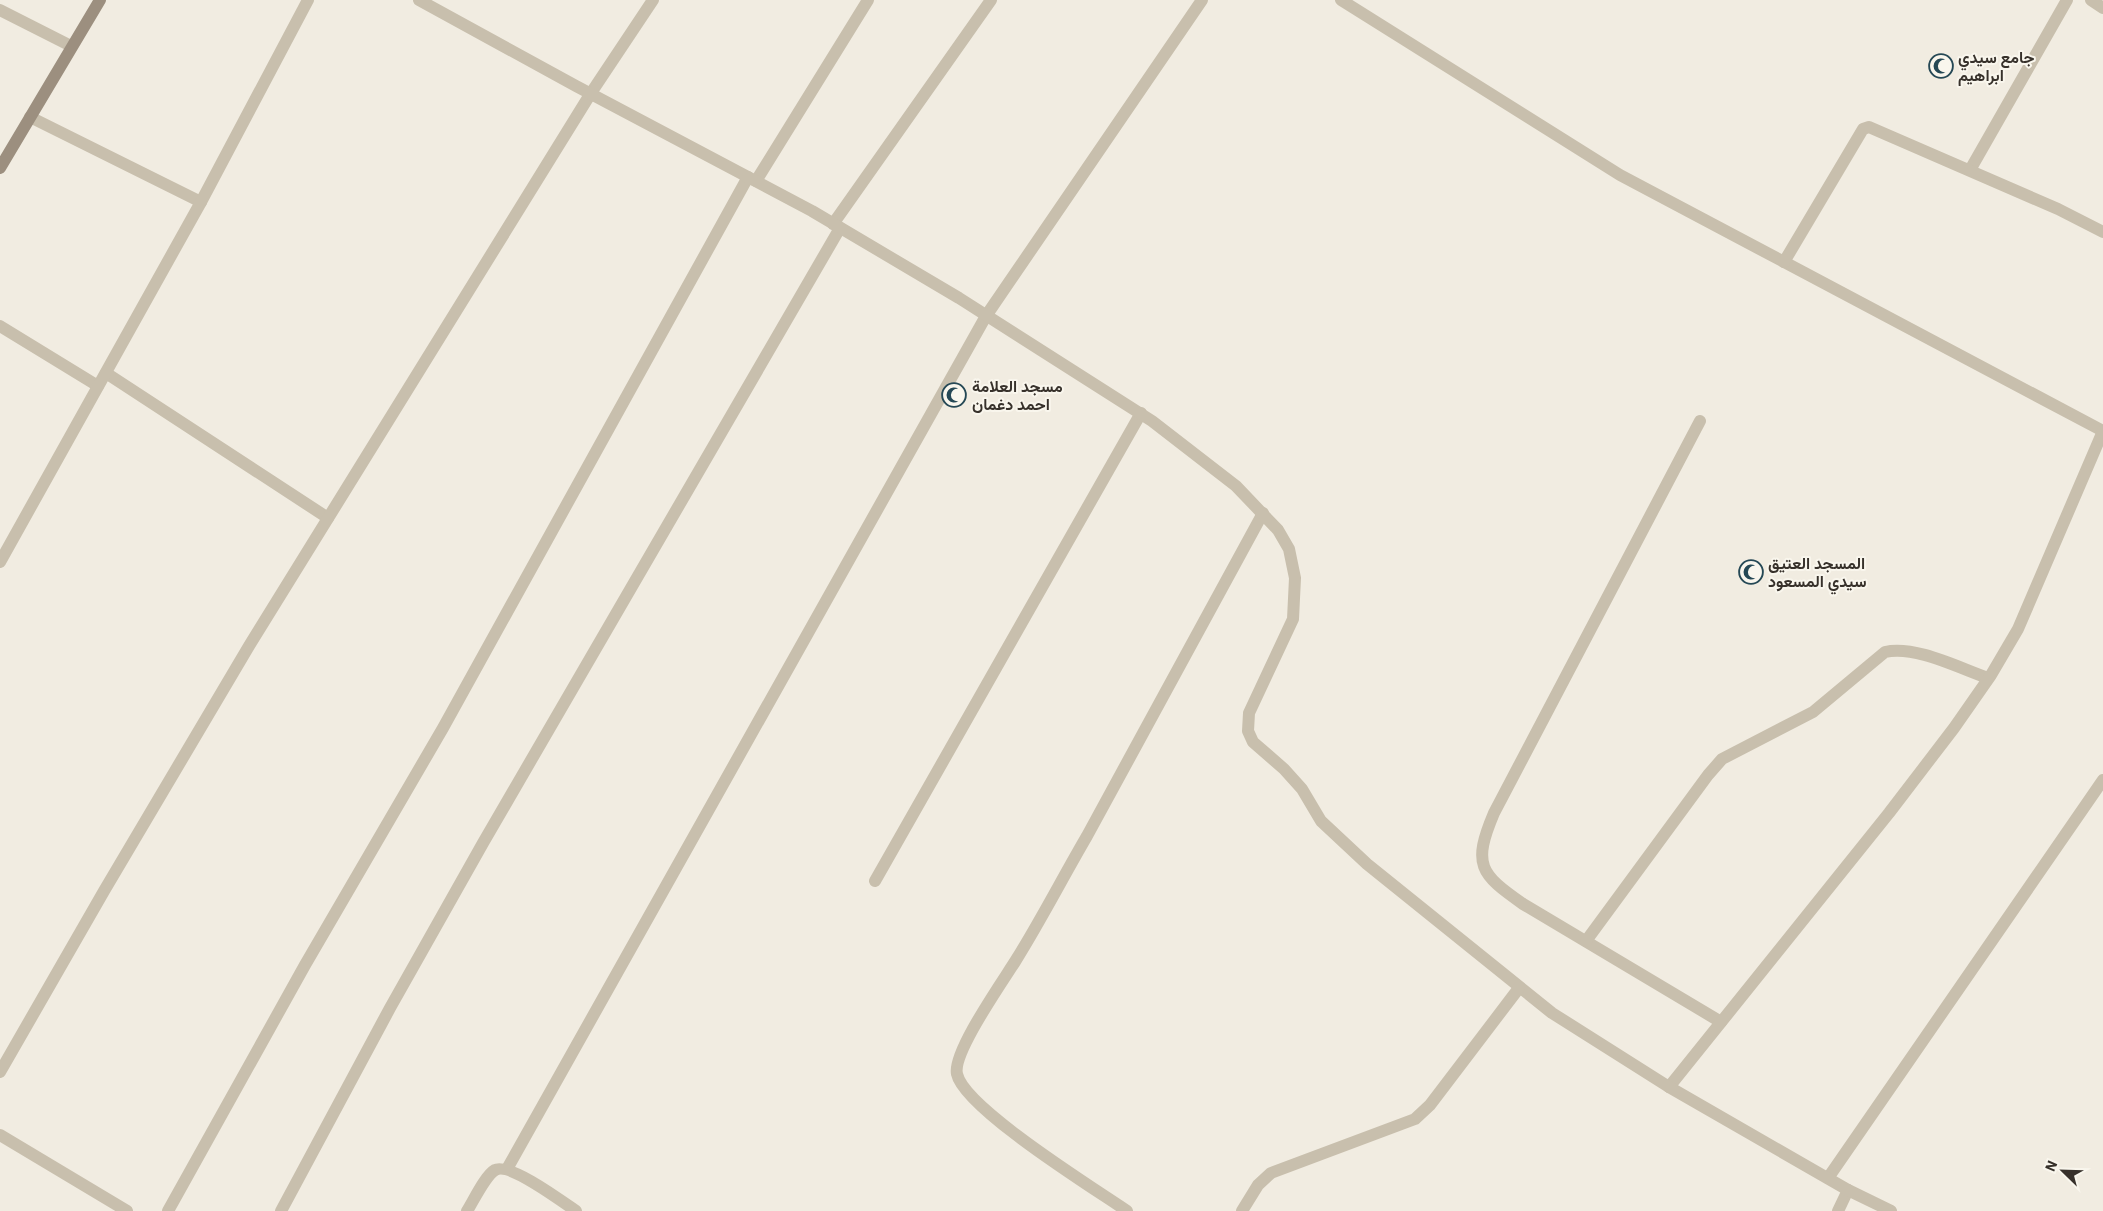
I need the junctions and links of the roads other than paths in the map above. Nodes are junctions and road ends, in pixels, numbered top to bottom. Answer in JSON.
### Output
{"nodes":[{"id":1,"x":100,"y":0,"type":"edge"},
{"id":2,"x":308,"y":0,"type":"edge"},
{"id":3,"x":419,"y":0,"type":"edge"},
{"id":4,"x":652,"y":0,"type":"edge"},
{"id":5,"x":868,"y":0,"type":"edge"},
{"id":6,"x":991,"y":0,"type":"edge"},
{"id":7,"x":1202,"y":0,"type":"edge"},
{"id":8,"x":1341,"y":0,"type":"edge"},
{"id":9,"x":2067,"y":0,"type":"edge"},
{"id":10,"x":2091,"y":0,"type":"edge"},
{"id":11,"x":2103,"y":8,"type":"edge"},
{"id":12,"x":0,"y":10,"type":"edge"},
{"id":13,"x":71,"y":46,"type":"junction"},
{"id":14,"x":591,"y":93,"type":"junction"},
{"id":15,"x":30,"y":117,"type":"junction"},
{"id":16,"x":0,"y":168,"type":"edge"},
{"id":17,"x":1970,"y":170,"type":"junction"},
{"id":18,"x":752,"y":179,"type":"junction"},
{"id":19,"x":201,"y":202,"type":"junction"},
{"id":20,"x":837,"y":226,"type":"junction"},
{"id":21,"x":2103,"y":232,"type":"edge"},
{"id":22,"x":1784,"y":262,"type":"junction"},
{"id":23,"x":986,"y":316,"type":"junction"},
{"id":24,"x":0,"y":326,"type":"edge"},
{"id":25,"x":106,"y":373,"type":"junction"},
{"id":26,"x":98,"y":386,"type":"junction"},
{"id":27,"x":1140,"y":413,"type":"junction"},
{"id":28,"x":1700,"y":421,"type":"dead end"},
{"id":29,"x":2103,"y":431,"type":"edge"},
{"id":30,"x":1263,"y":513,"type":"junction"},
{"id":31,"x":328,"y":518,"type":"junction"},
{"id":32,"x":0,"y":562,"type":"edge"},
{"id":33,"x":1988,"y":678,"type":"junction"},
{"id":34,"x":2103,"y":780,"type":"edge"},
{"id":35,"x":875,"y":881,"type":"dead end"},
{"id":36,"x":1586,"y":941,"type":"junction"},
{"id":37,"x":1519,"y":988,"type":"junction"},
{"id":38,"x":1721,"y":1022,"type":"junction"},
{"id":39,"x":0,"y":1072,"type":"edge"},
{"id":40,"x":1668,"y":1087,"type":"junction"},
{"id":41,"x":0,"y":1135,"type":"edge"},
{"id":42,"x":507,"y":1169,"type":"junction"},
{"id":43,"x":1828,"y":1178,"type":"junction"},
{"id":44,"x":1848,"y":1190,"type":"junction"},
{"id":45,"x":127,"y":1211,"type":"edge"},
{"id":46,"x":168,"y":1211,"type":"edge"},
{"id":47,"x":281,"y":1211,"type":"edge"},
{"id":48,"x":467,"y":1211,"type":"edge"},
{"id":49,"x":576,"y":1211,"type":"edge"},
{"id":50,"x":1127,"y":1211,"type":"edge"},
{"id":51,"x":1242,"y":1211,"type":"edge"},
{"id":52,"x":1838,"y":1211,"type":"edge"},
{"id":53,"x":1891,"y":1211,"type":"edge"}],
"edges":[{"from":1,"to":13,"type":"main road"},
{"from":2,"to":19,"type":"street"},
{"from":3,"to":14,"type":"street"},
{"from":4,"to":14,"type":"street"},
{"from":5,"to":18,"type":"street"},
{"from":6,"to":20,"type":"street"},
{"from":7,"to":23,"type":"street"},
{"from":8,"to":22,"type":"street"},
{"from":9,"to":17,"type":"street"},
{"from":10,"to":11,"type":"street"},
{"from":12,"to":13,"type":"street"},
{"from":13,"to":15,"type":"main road"},
{"from":14,"to":18,"type":"street"},
{"from":14,"to":31,"type":"street"},
{"from":15,"to":16,"type":"main road"},
{"from":15,"to":19,"type":"street"},
{"from":17,"to":21,"type":"street"},
{"from":17,"to":22,"type":"street"},
{"from":18,"to":20,"type":"street"},
{"from":18,"to":46,"type":"street"},
{"from":19,"to":25,"type":"street"},
{"from":20,"to":23,"type":"street"},
{"from":20,"to":47,"type":"street"},
{"from":22,"to":29,"type":"street"},
{"from":23,"to":27,"type":"street"},
{"from":23,"to":42,"type":"street"},
{"from":24,"to":26,"type":"street"},
{"from":25,"to":26,"type":"street"},
{"from":25,"to":31,"type":"street"},
{"from":26,"to":32,"type":"street"},
{"from":27,"to":30,"type":"street"},
{"from":27,"to":35,"type":"street"},
{"from":28,"to":36,"type":"street"},
{"from":29,"to":33,"type":"street"},
{"from":30,"to":37,"type":"street"},
{"from":30,"to":50,"type":"street"},
{"from":31,"to":39,"type":"street"},
{"from":33,"to":36,"type":"street"},
{"from":33,"to":38,"type":"street"},
{"from":34,"to":43,"type":"street"},
{"from":36,"to":38,"type":"street"},
{"from":37,"to":40,"type":"street"},
{"from":37,"to":51,"type":"street"},
{"from":38,"to":40,"type":"street"},
{"from":40,"to":43,"type":"street"},
{"from":41,"to":45,"type":"street"},
{"from":42,"to":48,"type":"street"},
{"from":42,"to":49,"type":"street"},
{"from":43,"to":44,"type":"street"},
{"from":44,"to":52,"type":"street"},
{"from":44,"to":53,"type":"street"}]}
